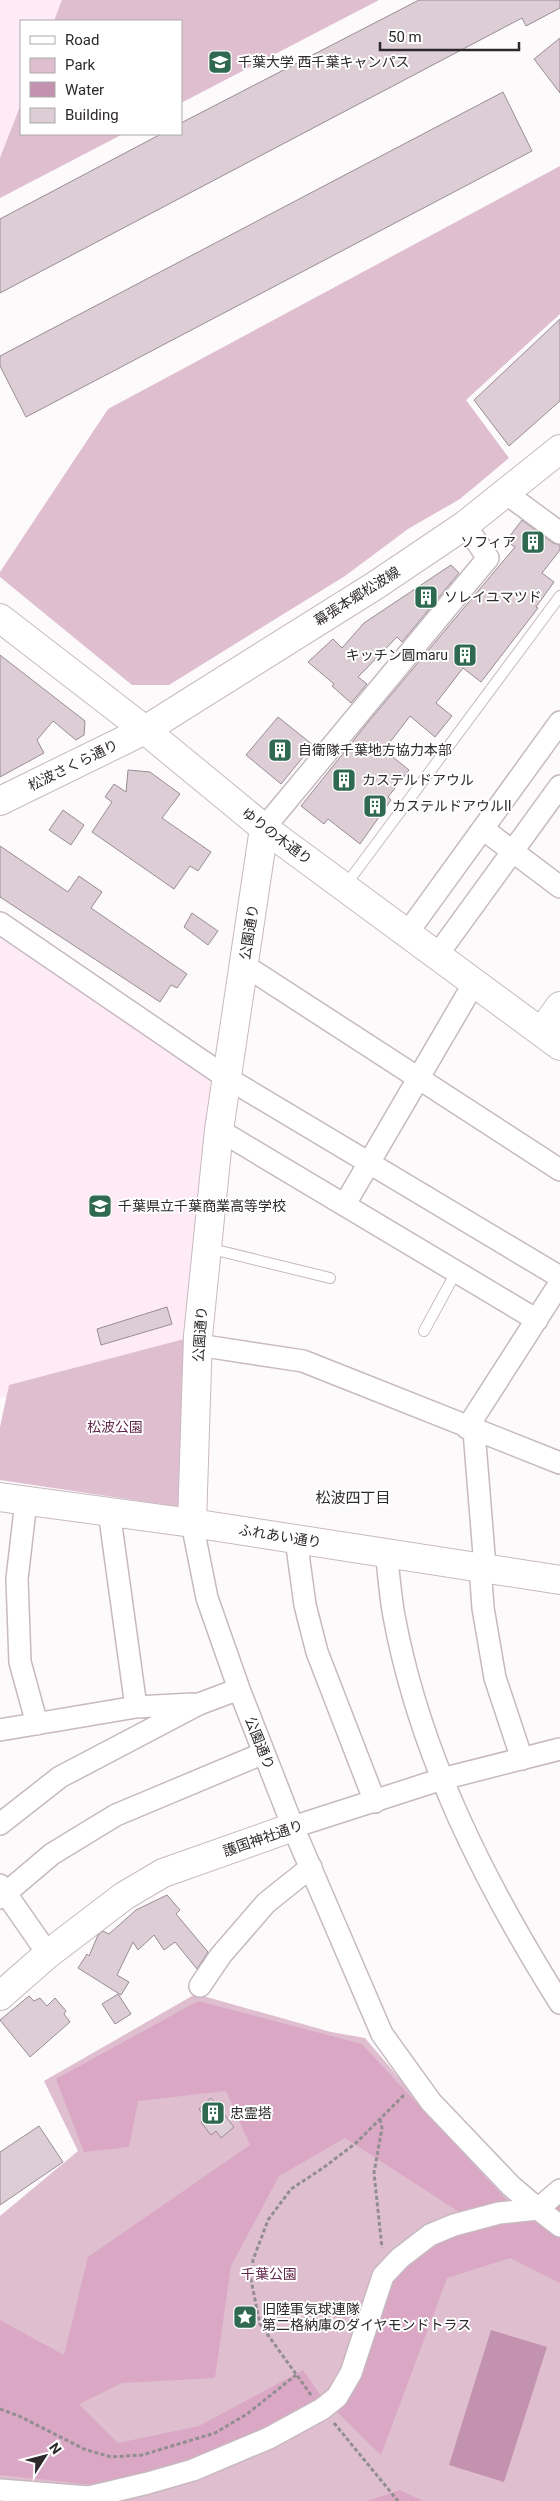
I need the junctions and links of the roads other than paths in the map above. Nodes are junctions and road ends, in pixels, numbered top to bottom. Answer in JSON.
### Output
{"nodes":[{"id":1,"x":560,"y":449,"type":"edge"},
{"id":2,"x":507,"y":494,"type":"junction"},
{"id":3,"x":465,"y":525,"type":"junction"},
{"id":4,"x":560,"y":533,"type":"edge"},
{"id":5,"x":560,"y":596,"type":"edge"},
{"id":6,"x":0,"y":618,"type":"edge"},
{"id":7,"x":145,"y":730,"type":"junction"},
{"id":8,"x":557,"y":732,"type":"edge"},
{"id":9,"x":560,"y":786,"type":"edge"},
{"id":10,"x":0,"y":801,"type":"edge"},
{"id":11,"x":264,"y":828,"type":"junction"},
{"id":12,"x":483,"y":829,"type":"junction"},
{"id":13,"x":512,"y":851,"type":"junction"},
{"id":14,"x":345,"y":886,"type":"junction"},
{"id":15,"x":560,"y":886,"type":"edge"},
{"id":16,"x":0,"y":923,"type":"edge"},
{"id":17,"x":408,"y":932,"type":"junction"},
{"id":18,"x":438,"y":954,"type":"junction"},
{"id":19,"x":244,"y":965,"type":"junction"},
{"id":20,"x":474,"y":983,"type":"junction"},
{"id":21,"x":560,"y":1006,"type":"edge"},
{"id":22,"x":550,"y":1039,"type":"edge"},
{"id":23,"x":227,"y":1078,"type":"junction"},
{"id":24,"x":418,"y":1078,"type":"junction"},
{"id":25,"x":219,"y":1130,"type":"junction"},
{"id":26,"x":369,"y":1162,"type":"junction"},
{"id":27,"x":560,"y":1170,"type":"edge"},
{"id":28,"x":345,"y":1204,"type":"junction"},
{"id":29,"x":207,"y":1248,"type":"junction"},
{"id":30,"x":456,"y":1272,"type":"junction"},
{"id":31,"x":560,"y":1277,"type":"edge"},
{"id":32,"x":330,"y":1278,"type":"dead end"},
{"id":33,"x":560,"y":1283,"type":"edge"},
{"id":34,"x":536,"y":1320,"type":"junction"},
{"id":35,"x":424,"y":1331,"type":"dead end"},
{"id":36,"x":198,"y":1346,"type":"junction"},
{"id":37,"x":471,"y":1429,"type":"junction"},
{"id":38,"x":560,"y":1463,"type":"edge"},
{"id":39,"x":13,"y":1499,"type":"edge"},
{"id":40,"x":108,"y":1511,"type":"junction"},
{"id":41,"x":192,"y":1523,"type":"junction"},
{"id":42,"x":296,"y":1539,"type":"junction"},
{"id":43,"x":386,"y":1552,"type":"junction"},
{"id":44,"x":482,"y":1567,"type":"junction"},
{"id":45,"x":560,"y":1580,"type":"edge"},
{"id":46,"x":239,"y":1689,"type":"junction"},
{"id":47,"x":199,"y":1704,"type":"junction"},
{"id":48,"x":136,"y":1707,"type":"junction"},
{"id":49,"x":36,"y":1724,"type":"junction"},
{"id":50,"x":0,"y":1730,"type":"edge"},
{"id":51,"x":560,"y":1749,"type":"edge"},
{"id":52,"x":264,"y":1753,"type":"junction"},
{"id":53,"x":522,"y":1759,"type":"junction"},
{"id":54,"x":442,"y":1780,"type":"junction"},
{"id":55,"x":375,"y":1802,"type":"junction"},
{"id":56,"x":0,"y":1824,"type":"edge"},
{"id":57,"x":293,"y":1827,"type":"junction"},
{"id":58,"x":311,"y":1867,"type":"junction"},
{"id":59,"x":2,"y":1892,"type":"edge"},
{"id":60,"x":48,"y":1954,"type":"junction"},
{"id":61,"x":200,"y":1986,"type":"dead end"},
{"id":62,"x":0,"y":1996,"type":"edge"},
{"id":63,"x":560,"y":2003,"type":"edge"},
{"id":64,"x":560,"y":2190,"type":"edge"},
{"id":65,"x":538,"y":2209,"type":"junction"},
{"id":66,"x":560,"y":2226,"type":"edge"},
{"id":67,"x":0,"y":2490,"type":"edge"},
{"id":68,"x":89,"y":2499,"type":"edge"}],
"edges":[{"from":1,"to":2,"type":"street","name":"幕張本郷松波線"},
{"from":2,"to":3,"type":"street","name":"幕張本郷松波線"},
{"from":2,"to":4,"type":"street"},
{"from":3,"to":7,"type":"street","name":"幕張本郷松波線"},
{"from":3,"to":11,"type":"street"},
{"from":5,"to":14,"type":"lane"},
{"from":6,"to":7,"type":"street","name":"ゆりの木通り"},
{"from":7,"to":10,"type":"street","name":"松波さくら通り"},
{"from":7,"to":11,"type":"street","name":"ゆりの木通り"},
{"from":8,"to":12,"type":"street"},
{"from":9,"to":13,"type":"street"},
{"from":11,"to":14,"type":"street","name":"ゆりの木通り"},
{"from":11,"to":19,"type":"street","name":"公園通り"},
{"from":12,"to":13,"type":"street"},
{"from":12,"to":17,"type":"street"},
{"from":13,"to":15,"type":"street"},
{"from":13,"to":18,"type":"street"},
{"from":14,"to":17,"type":"street","name":"ゆりの木通り"},
{"from":16,"to":23,"type":"street"},
{"from":17,"to":18,"type":"street","name":"ゆりの木通り"},
{"from":18,"to":20,"type":"street","name":"ゆりの木通り"},
{"from":19,"to":23,"type":"street","name":"公園通り"},
{"from":19,"to":24,"type":"street"},
{"from":20,"to":22,"type":"street","name":"ゆりの木通り"},
{"from":20,"to":24,"type":"street"},
{"from":21,"to":22,"type":"street"},
{"from":23,"to":25,"type":"street","name":"公園通り"},
{"from":23,"to":26,"type":"street"},
{"from":24,"to":26,"type":"street"},
{"from":24,"to":27,"type":"street"},
{"from":25,"to":28,"type":"street"},
{"from":25,"to":29,"type":"street","name":"公園通り"},
{"from":26,"to":28,"type":"street"},
{"from":26,"to":31,"type":"street"},
{"from":28,"to":30,"type":"street"},
{"from":29,"to":32,"type":"lane"},
{"from":29,"to":36,"type":"street","name":"公園通り"},
{"from":30,"to":34,"type":"street"},
{"from":30,"to":35,"type":"lane"},
{"from":33,"to":34,"type":"street"},
{"from":34,"to":37,"type":"street"},
{"from":36,"to":37,"type":"street"},
{"from":36,"to":41,"type":"street","name":"公園通り"},
{"from":37,"to":38,"type":"street"},
{"from":37,"to":44,"type":"street"},
{"from":39,"to":40,"type":"street","name":"ふれあい通り"},
{"from":39,"to":49,"type":"street"},
{"from":40,"to":41,"type":"street","name":"ふれあい通り"},
{"from":40,"to":48,"type":"street"},
{"from":41,"to":42,"type":"street","name":"ふれあい通り"},
{"from":41,"to":46,"type":"street","name":"公園通り"},
{"from":42,"to":43,"type":"street","name":"ふれあい通り"},
{"from":42,"to":55,"type":"street"},
{"from":43,"to":44,"type":"street","name":"ふれあい通り"},
{"from":43,"to":54,"type":"street"},
{"from":44,"to":45,"type":"street","name":"ふれあい通り"},
{"from":44,"to":53,"type":"street"},
{"from":46,"to":47,"type":"street"},
{"from":46,"to":52,"type":"street","name":"公園通り"},
{"from":47,"to":48,"type":"street"},
{"from":47,"to":56,"type":"street"},
{"from":48,"to":49,"type":"street"},
{"from":49,"to":50,"type":"street"},
{"from":51,"to":53,"type":"street","name":"護国神社通り"},
{"from":52,"to":57,"type":"street","name":"公園通り"},
{"from":52,"to":59,"type":"street"},
{"from":53,"to":54,"type":"street","name":"護国神社通り"},
{"from":54,"to":55,"type":"street","name":"護国神社通り"},
{"from":54,"to":63,"type":"street"},
{"from":55,"to":57,"type":"street","name":"護国神社通り"},
{"from":57,"to":58,"type":"street","name":"公園通り"},
{"from":57,"to":60,"type":"street","name":"護国神社通り"},
{"from":58,"to":61,"type":"street"},
{"from":58,"to":65,"type":"street","name":"公園通り"},
{"from":59,"to":60,"type":"street"},
{"from":60,"to":62,"type":"street","name":"護国神社通り"},
{"from":64,"to":65,"type":"street"},
{"from":65,"to":66,"type":"street","name":"公園通り"},
{"from":65,"to":68,"type":"street"},
{"from":67,"to":68,"type":"street"}]}
